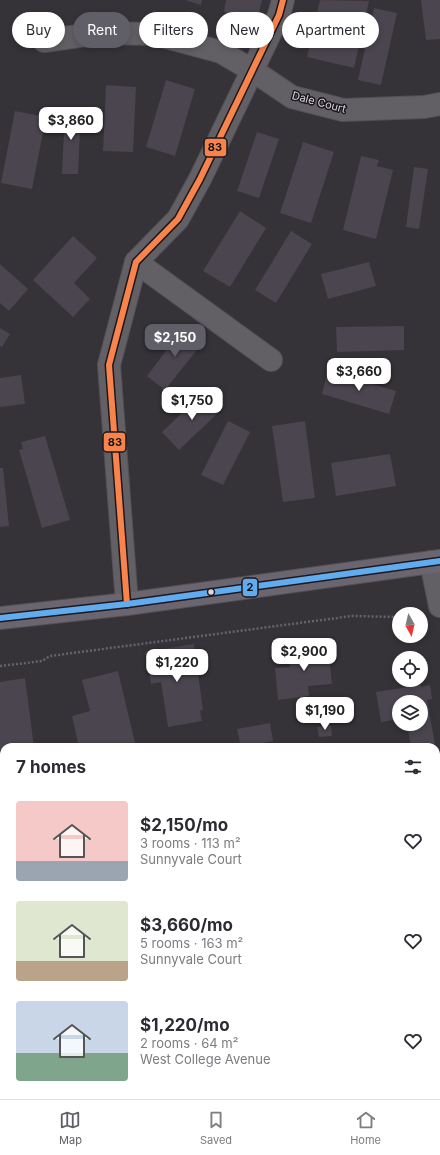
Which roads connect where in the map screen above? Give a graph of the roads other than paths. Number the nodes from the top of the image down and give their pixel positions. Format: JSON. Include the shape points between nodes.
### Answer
{"nodes":[{"id":1,"x":283,"y":0,"type":"edge"},
{"id":2,"x":65,"y":38,"type":"edge"},
{"id":3,"x":252,"y":70,"type":"junction"},
{"id":4,"x":440,"y":104,"type":"edge"},
{"id":5,"x":136,"y":262,"type":"junction"},
{"id":6,"x":271,"y":360,"type":"dead end"},
{"id":7,"x":436,"y":561,"type":"edge"},
{"id":8,"x":127,"y":604,"type":"junction"},
{"id":9,"x":440,"y":606,"type":"edge"},
{"id":10,"x":0,"y":618,"type":"edge"}],
"edges":[{"from":1,"to":3,"type":"street","via":[[279,15]]},
{"from":2,"to":3,"type":"street","name":"Dale Court","via":[[99,33],[154,34],[221,52]]},
{"from":3,"to":4,"type":"street","name":"Dale Court","via":[[292,97],[343,110],[424,107]]},
{"from":3,"to":5,"type":"street","via":[[178,219]]},
{"from":5,"to":6,"type":"street"},
{"from":5,"to":8,"type":"street","via":[[109,365]]},
{"from":7,"to":8,"type":"main road"},
{"from":7,"to":9,"type":"street"},
{"from":8,"to":10,"type":"main road"}]}
